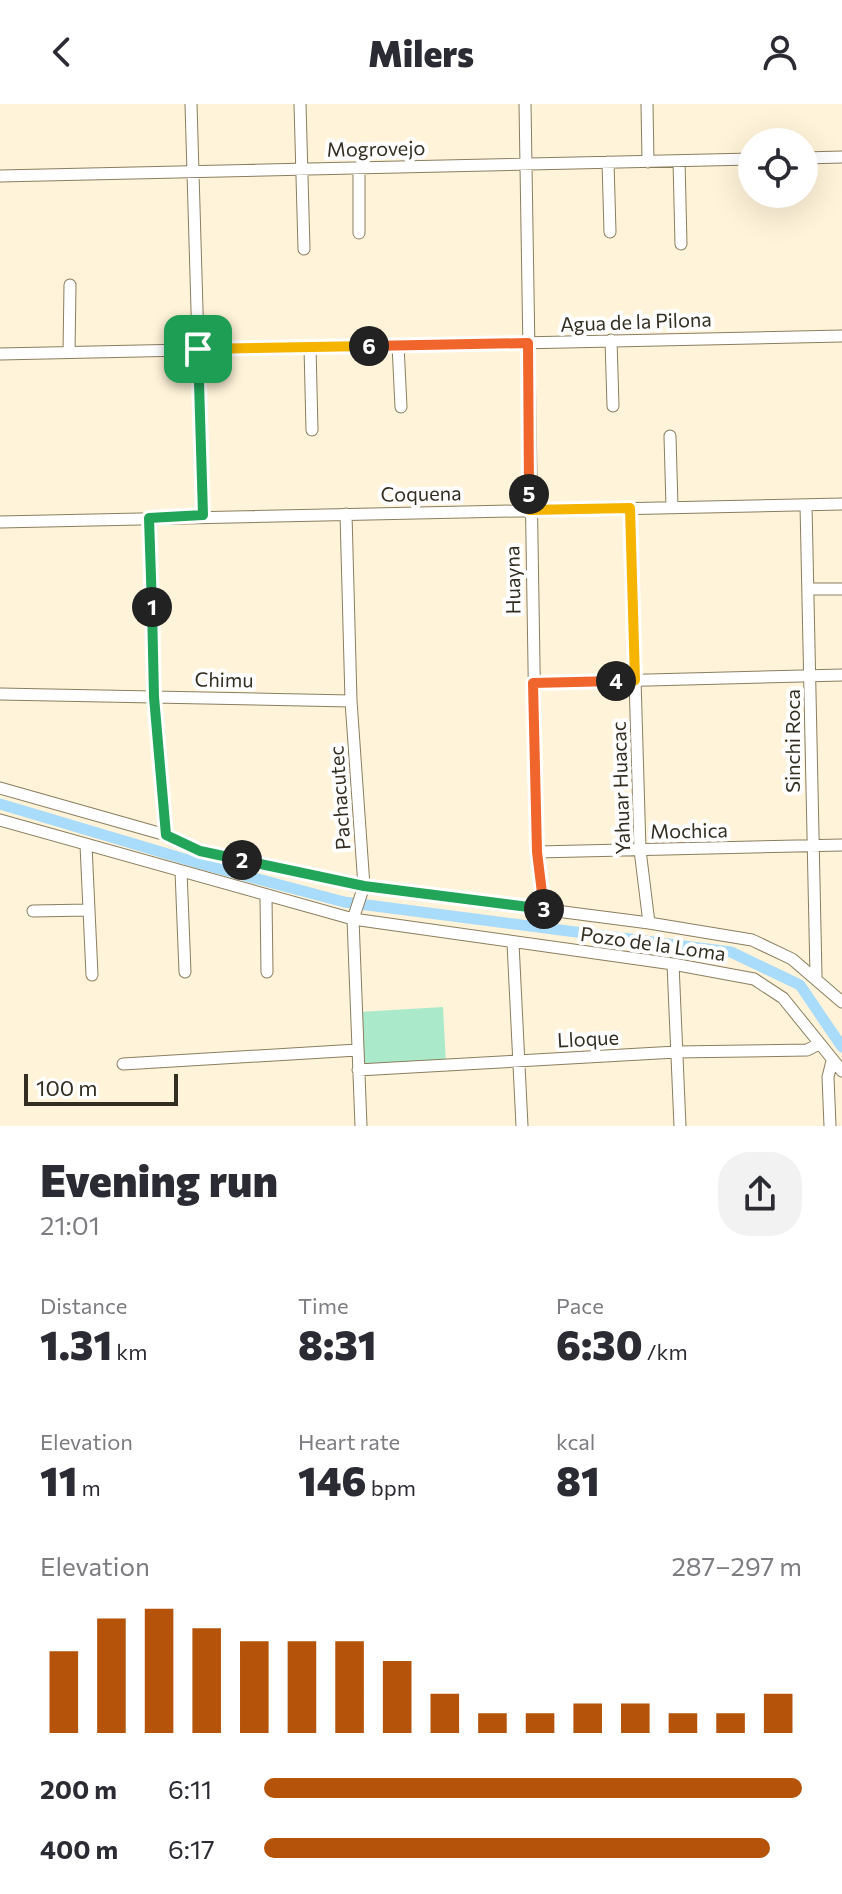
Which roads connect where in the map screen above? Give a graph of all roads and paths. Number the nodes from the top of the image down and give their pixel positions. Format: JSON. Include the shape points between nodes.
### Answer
{"nodes":[{"id":1,"x":191,"y":104,"type":"edge"},
{"id":2,"x":300,"y":104,"type":"edge"},
{"id":3,"x":525,"y":104,"type":"edge"},
{"id":4,"x":647,"y":104,"type":"edge"},
{"id":5,"x":842,"y":157,"type":"edge"},
{"id":6,"x":818,"y":158,"type":"edge"},
{"id":7,"x":738,"y":159,"type":"edge"},
{"id":8,"x":679,"y":161,"type":"junction"},
{"id":9,"x":608,"y":162,"type":"junction"},
{"id":10,"x":648,"y":162,"type":"junction"},
{"id":11,"x":526,"y":164,"type":"junction"},
{"id":12,"x":359,"y":168,"type":"junction"},
{"id":13,"x":303,"y":169,"type":"junction"},
{"id":14,"x":194,"y":171,"type":"junction"},
{"id":15,"x":0,"y":176,"type":"edge"},
{"id":16,"x":610,"y":232,"type":"dead end"},
{"id":17,"x":359,"y":233,"type":"dead end"},
{"id":18,"x":681,"y":244,"type":"dead end"},
{"id":19,"x":304,"y":249,"type":"dead end"},
{"id":20,"x":70,"y":285,"type":"dead end"},
{"id":21,"x":842,"y":336,"type":"edge"},
{"id":22,"x":611,"y":340,"type":"junction"},
{"id":23,"x":528,"y":343,"type":"junction"},
{"id":24,"x":398,"y":345,"type":"junction"},
{"id":25,"x":310,"y":347,"type":"junction"},
{"id":26,"x":198,"y":349,"type":"junction"},
{"id":27,"x":69,"y":352,"type":"junction"},
{"id":28,"x":0,"y":354,"type":"edge"},
{"id":29,"x":613,"y":406,"type":"dead end"},
{"id":30,"x":401,"y":407,"type":"dead end"},
{"id":31,"x":312,"y":430,"type":"dead end"},
{"id":32,"x":670,"y":436,"type":"dead end"},
{"id":33,"x":842,"y":504,"type":"edge"},
{"id":34,"x":806,"y":505,"type":"junction"},
{"id":35,"x":672,"y":507,"type":"junction"},
{"id":36,"x":630,"y":508,"type":"junction"},
{"id":37,"x":529,"y":510,"type":"junction"},
{"id":38,"x":346,"y":514,"type":"junction"},
{"id":39,"x":203,"y":515,"type":"junction"},
{"id":40,"x":149,"y":518,"type":"junction"},
{"id":41,"x":0,"y":522,"type":"edge"},
{"id":42,"x":808,"y":589,"type":"junction"},
{"id":43,"x":842,"y":589,"type":"edge"},
{"id":44,"x":842,"y":675,"type":"edge"},
{"id":45,"x":811,"y":676,"type":"junction"},
{"id":46,"x":635,"y":680,"type":"junction"},
{"id":47,"x":533,"y":683,"type":"junction"},
{"id":48,"x":0,"y":694,"type":"edge"},
{"id":49,"x":154,"y":697,"type":"junction"},
{"id":50,"x":351,"y":701,"type":"junction"},
{"id":51,"x":0,"y":788,"type":"edge"},
{"id":52,"x":0,"y":820,"type":"edge"},
{"id":53,"x":166,"y":835,"type":"junction"},
{"id":54,"x":86,"y":845,"type":"junction"},
{"id":55,"x":842,"y":845,"type":"edge"},
{"id":56,"x":812,"y":846,"type":"junction"},
{"id":57,"x":640,"y":850,"type":"junction"},
{"id":58,"x":537,"y":852,"type":"junction"},
{"id":59,"x":181,"y":871,"type":"junction"},
{"id":60,"x":364,"y":886,"type":"junction"},
{"id":61,"x":266,"y":898,"type":"junction"},
{"id":62,"x":89,"y":910,"type":"junction"},
{"id":63,"x":33,"y":911,"type":"dead end"},
{"id":64,"x":545,"y":911,"type":"junction"},
{"id":65,"x":353,"y":919,"type":"junction"},
{"id":66,"x":646,"y":926,"type":"junction"},
{"id":67,"x":513,"y":943,"type":"junction"},
{"id":68,"x":639,"y":958,"type":"dead end"},
{"id":69,"x":673,"y":964,"type":"junction"},
{"id":70,"x":185,"y":972,"type":"dead end"},
{"id":71,"x":267,"y":972,"type":"dead end"},
{"id":72,"x":92,"y":975,"type":"dead end"},
{"id":73,"x":816,"y":976,"type":"junction"},
{"id":74,"x":842,"y":1002,"type":"edge"},
{"id":75,"x":819,"y":1044,"type":"junction"},
{"id":76,"x":357,"y":1050,"type":"junction"},
{"id":77,"x":676,"y":1052,"type":"junction"},
{"id":78,"x":518,"y":1060,"type":"junction"},
{"id":79,"x":832,"y":1061,"type":"junction"},
{"id":80,"x":123,"y":1064,"type":"dead end"},
{"id":81,"x":358,"y":1070,"type":"junction"},
{"id":82,"x":842,"y":1071,"type":"edge"},
{"id":83,"x":361,"y":1126,"type":"edge"},
{"id":84,"x":522,"y":1126,"type":"edge"},
{"id":85,"x":680,"y":1126,"type":"edge"},
{"id":86,"x":830,"y":1126,"type":"edge"}],
"edges":[{"from":1,"to":14,"type":"street"},
{"from":2,"to":13,"type":"street"},
{"from":3,"to":11,"type":"street","name":"Huayna"},
{"from":4,"to":10,"type":"street"},
{"from":5,"to":6,"type":"street"},
{"from":7,"to":8,"type":"street","name":"Mogrovejo"},
{"from":8,"to":10,"type":"street","name":"Mogrovejo"},
{"from":8,"to":18,"type":"street"},
{"from":9,"to":10,"type":"street","name":"Mogrovejo"},
{"from":9,"to":11,"type":"street","name":"Mogrovejo"},
{"from":9,"to":16,"type":"street"},
{"from":11,"to":12,"type":"street","name":"Mogrovejo"},
{"from":11,"to":23,"type":"street","name":"Huayna"},
{"from":12,"to":13,"type":"street","name":"Mogrovejo"},
{"from":12,"to":17,"type":"street"},
{"from":13,"to":14,"type":"street","name":"Mogrovejo"},
{"from":13,"to":19,"type":"street"},
{"from":14,"to":15,"type":"street","name":"Mogrovejo"},
{"from":14,"to":26,"type":"street"},
{"from":20,"to":27,"type":"street"},
{"from":21,"to":22,"type":"street","name":"Agua de la Pilona"},
{"from":22,"to":23,"type":"street","name":"Agua de la Pilona"},
{"from":22,"to":29,"type":"street"},
{"from":23,"to":24,"type":"street","name":"Agua de la Pilona"},
{"from":23,"to":37,"type":"street","name":"Huayna"},
{"from":24,"to":25,"type":"street","name":"Agua de la Pilona"},
{"from":24,"to":30,"type":"street"},
{"from":25,"to":26,"type":"street","name":"Agua de la Pilona"},
{"from":25,"to":31,"type":"street"},
{"from":26,"to":27,"type":"street","name":"Agua de la Pilona"},
{"from":26,"to":39,"type":"street"},
{"from":27,"to":28,"type":"street","name":"Agua de la Pilona"},
{"from":32,"to":35,"type":"street"},
{"from":33,"to":34,"type":"street","name":"Coquena"},
{"from":34,"to":35,"type":"street","name":"Coquena"},
{"from":34,"to":42,"type":"street","name":"Sinchi Roca"},
{"from":35,"to":36,"type":"street","name":"Coquena"},
{"from":36,"to":37,"type":"street","name":"Coquena"},
{"from":36,"to":46,"type":"street","name":"Yahuar Huacac"},
{"from":37,"to":38,"type":"street","name":"Coquena"},
{"from":37,"to":47,"type":"street","name":"Huayna"},
{"from":38,"to":39,"type":"street","name":"Coquena"},
{"from":38,"to":50,"type":"street","name":"Pachacutec"},
{"from":39,"to":40,"type":"street","name":"Coquena"},
{"from":40,"to":41,"type":"street","name":"Coquena"},
{"from":40,"to":49,"type":"street"},
{"from":42,"to":43,"type":"street"},
{"from":42,"to":45,"type":"street","name":"Sinchi Roca"},
{"from":44,"to":45,"type":"street"},
{"from":45,"to":46,"type":"street"},
{"from":45,"to":56,"type":"street","name":"Sinchi Roca"},
{"from":46,"to":47,"type":"street"},
{"from":46,"to":57,"type":"street","name":"Yahuar Huacac"},
{"from":47,"to":58,"type":"street","name":"Huayna"},
{"from":48,"to":49,"type":"street","name":"Chimu"},
{"from":49,"to":50,"type":"street","name":"Chimu"},
{"from":49,"to":53,"type":"street"},
{"from":50,"to":60,"type":"street","name":"Pachacutec"},
{"from":51,"to":53,"type":"street","name":"Pozo de la Loma"},
{"from":52,"to":54,"type":"street","name":"Pozo de la Loma"},
{"from":53,"to":60,"type":"street","name":"Pozo de la Loma","via":[[200,851]]},
{"from":54,"to":59,"type":"street","name":"Pozo de la Loma"},
{"from":54,"to":62,"type":"street"},
{"from":55,"to":56,"type":"street","name":"Mochica"},
{"from":56,"to":57,"type":"street","name":"Mochica"},
{"from":56,"to":73,"type":"street","name":"Sinchi Roca"},
{"from":57,"to":58,"type":"street","name":"Mochica"},
{"from":57,"to":66,"type":"street","name":"Yahuar Huacac"},
{"from":58,"to":64,"type":"street","name":"Huayna"},
{"from":59,"to":61,"type":"street","name":"Pozo de la Loma"},
{"from":59,"to":70,"type":"street"},
{"from":60,"to":64,"type":"street","name":"Pozo de la Loma"},
{"from":60,"to":65,"type":"street","name":"Pachacutec"},
{"from":61,"to":65,"type":"street","name":"Pozo de la Loma"},
{"from":61,"to":71,"type":"street"},
{"from":62,"to":63,"type":"street"},
{"from":62,"to":72,"type":"street"},
{"from":64,"to":66,"type":"street","name":"Pozo de la Loma"},
{"from":65,"to":67,"type":"street","name":"Pozo de la Loma"},
{"from":65,"to":76,"type":"street","name":"Pachacutec"},
{"from":66,"to":68,"type":"path"},
{"from":66,"to":73,"type":"street","name":"Pozo de la Loma","via":[[752,940]]},
{"from":67,"to":69,"type":"street","name":"Pozo de la Loma"},
{"from":67,"to":78,"type":"street"},
{"from":69,"to":75,"type":"street","name":"Pozo de la Loma","via":[[731,972],[768,986],[795,1010]]},
{"from":69,"to":77,"type":"street"},
{"from":73,"to":74,"type":"street","name":"Pozo de la Loma"},
{"from":75,"to":77,"type":"street","name":"Lloque","via":[[807,1050]]},
{"from":75,"to":79,"type":"street","name":"Pozo de la Loma"},
{"from":76,"to":80,"type":"street"},
{"from":76,"to":81,"type":"street","name":"Pachacutec"},
{"from":77,"to":78,"type":"street","name":"Lloque"},
{"from":77,"to":85,"type":"street"},
{"from":78,"to":81,"type":"street","name":"Lloque"},
{"from":78,"to":84,"type":"street"},
{"from":79,"to":82,"type":"street","name":"Pozo de la Loma"},
{"from":79,"to":86,"type":"street"},
{"from":81,"to":83,"type":"street","name":"Pachacutec"}]}
